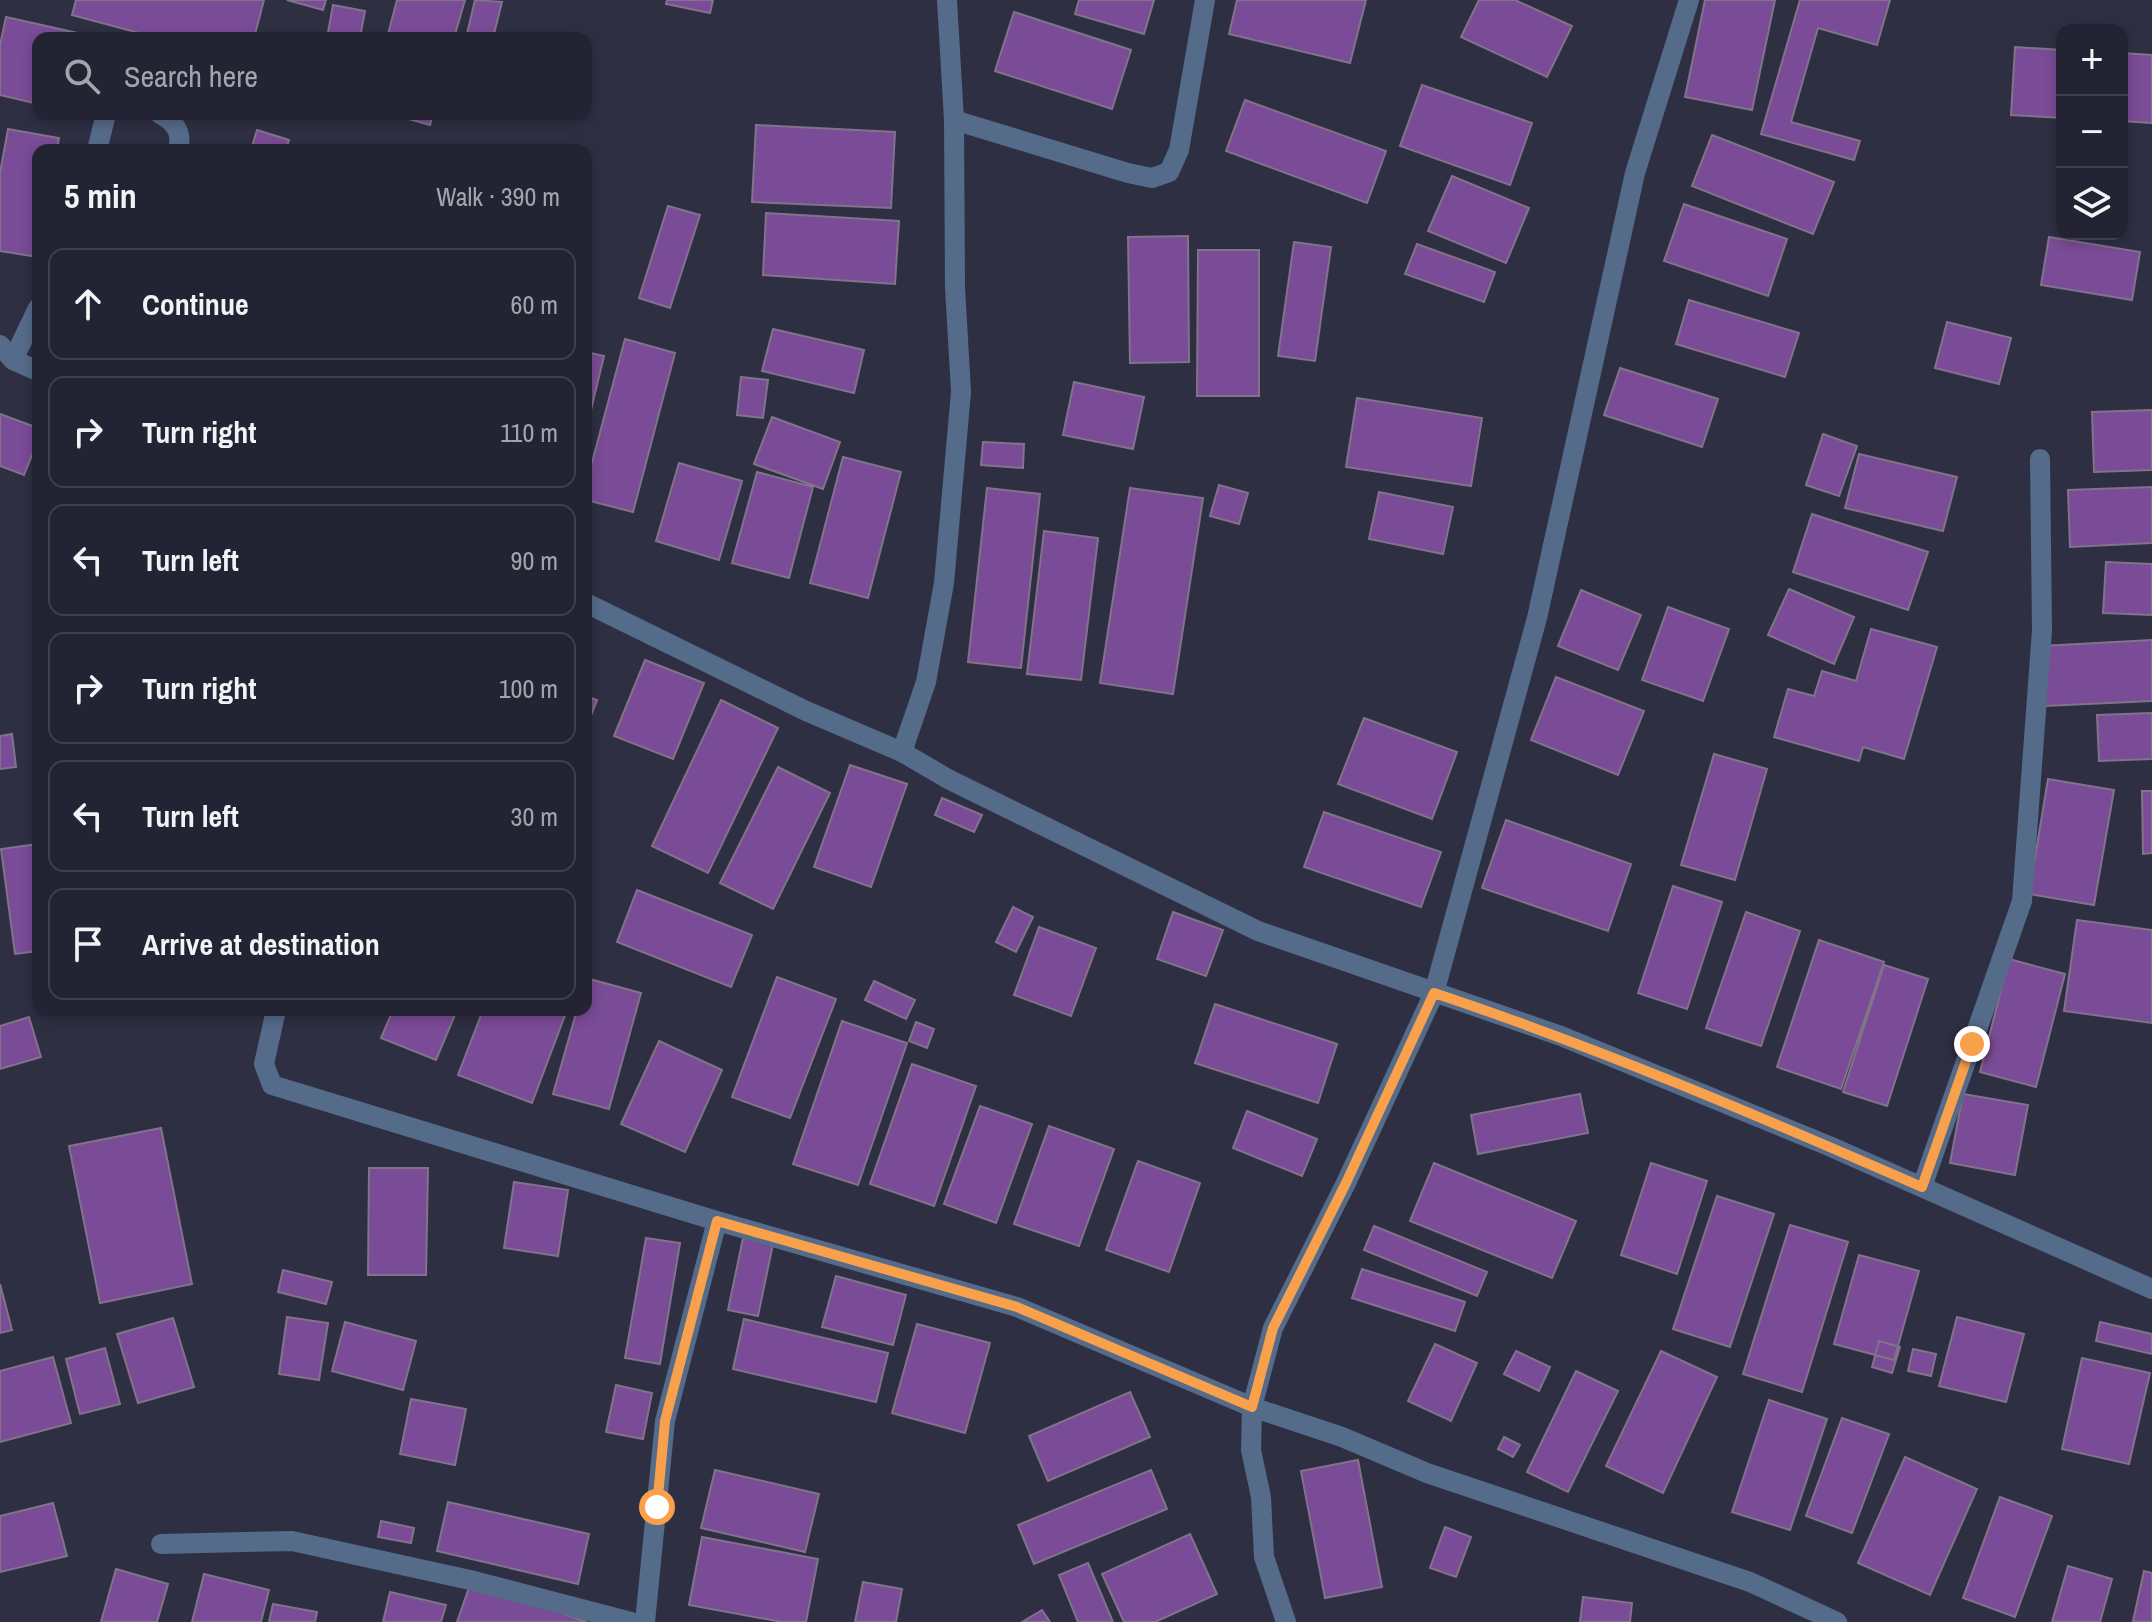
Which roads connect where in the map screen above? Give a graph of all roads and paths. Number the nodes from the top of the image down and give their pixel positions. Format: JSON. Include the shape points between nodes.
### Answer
{"nodes":[{"id":1,"x":947,"y":0,"type":"edge"},
{"id":2,"x":1205,"y":0,"type":"edge"},
{"id":3,"x":1689,"y":0,"type":"edge"},
{"id":4,"x":104,"y":120,"type":"edge"},
{"id":5,"x":168,"y":120,"type":"edge"},
{"id":6,"x":954,"y":120,"type":"junction"},
{"id":7,"x":98,"y":144,"type":"edge"},
{"id":8,"x":180,"y":144,"type":"edge"},
{"id":9,"x":32,"y":317,"type":"edge"},
{"id":10,"x":7,"y":352,"type":"edge"},
{"id":11,"x":32,"y":367,"type":"edge"},
{"id":12,"x":2040,"y":459,"type":"dead end"},
{"id":13,"x":592,"y":606,"type":"edge"},
{"id":14,"x":902,"y":752,"type":"junction"},
{"id":15,"x":1434,"y":993,"type":"junction"},
{"id":16,"x":275,"y":1016,"type":"edge"},
{"id":17,"x":1922,"y":1187,"type":"junction"},
{"id":18,"x":717,"y":1221,"type":"junction"},
{"id":19,"x":2152,"y":1289,"type":"edge"},
{"id":20,"x":1252,"y":1407,"type":"junction"},
{"id":21,"x":161,"y":1544,"type":"dead end"},
{"id":22,"x":631,"y":1622,"type":"edge"},
{"id":23,"x":645,"y":1622,"type":"edge"},
{"id":24,"x":1286,"y":1622,"type":"edge"},
{"id":25,"x":1837,"y":1622,"type":"edge"}],
"edges":[{"from":1,"to":6,"type":"street"},
{"from":2,"to":6,"type":"street","via":[[1179,150],[1169,172],[1152,178],[1128,173]]},
{"from":3,"to":15,"type":"street","via":[[1635,173],[1537,618]]},
{"from":4,"to":7,"type":"street"},
{"from":5,"to":8,"type":"street","via":[[176,126]]},
{"from":6,"to":14,"type":"street","via":[[961,392],[944,583],[926,682]]},
{"from":9,"to":10,"type":"street"},
{"from":10,"to":11,"type":"street"},
{"from":12,"to":17,"type":"street","via":[[2042,630],[2022,901]]},
{"from":13,"to":14,"type":"street"},
{"from":14,"to":15,"type":"street","via":[[1258,931]]},
{"from":15,"to":17,"type":"street","via":[[1561,1036]]},
{"from":15,"to":20,"type":"street","via":[[1273,1328]]},
{"from":16,"to":18,"type":"street","via":[[264,1064],[272,1085]]},
{"from":17,"to":19,"type":"street"},
{"from":18,"to":20,"type":"street","via":[[1017,1307]]},
{"from":18,"to":23,"type":"street","via":[[665,1421]]},
{"from":20,"to":24,"type":"street","via":[[1251,1450],[1261,1497],[1264,1557]]},
{"from":20,"to":25,"type":"street","via":[[1427,1473],[1750,1582]]},
{"from":21,"to":22,"type":"street","via":[[292,1541]]}]}
